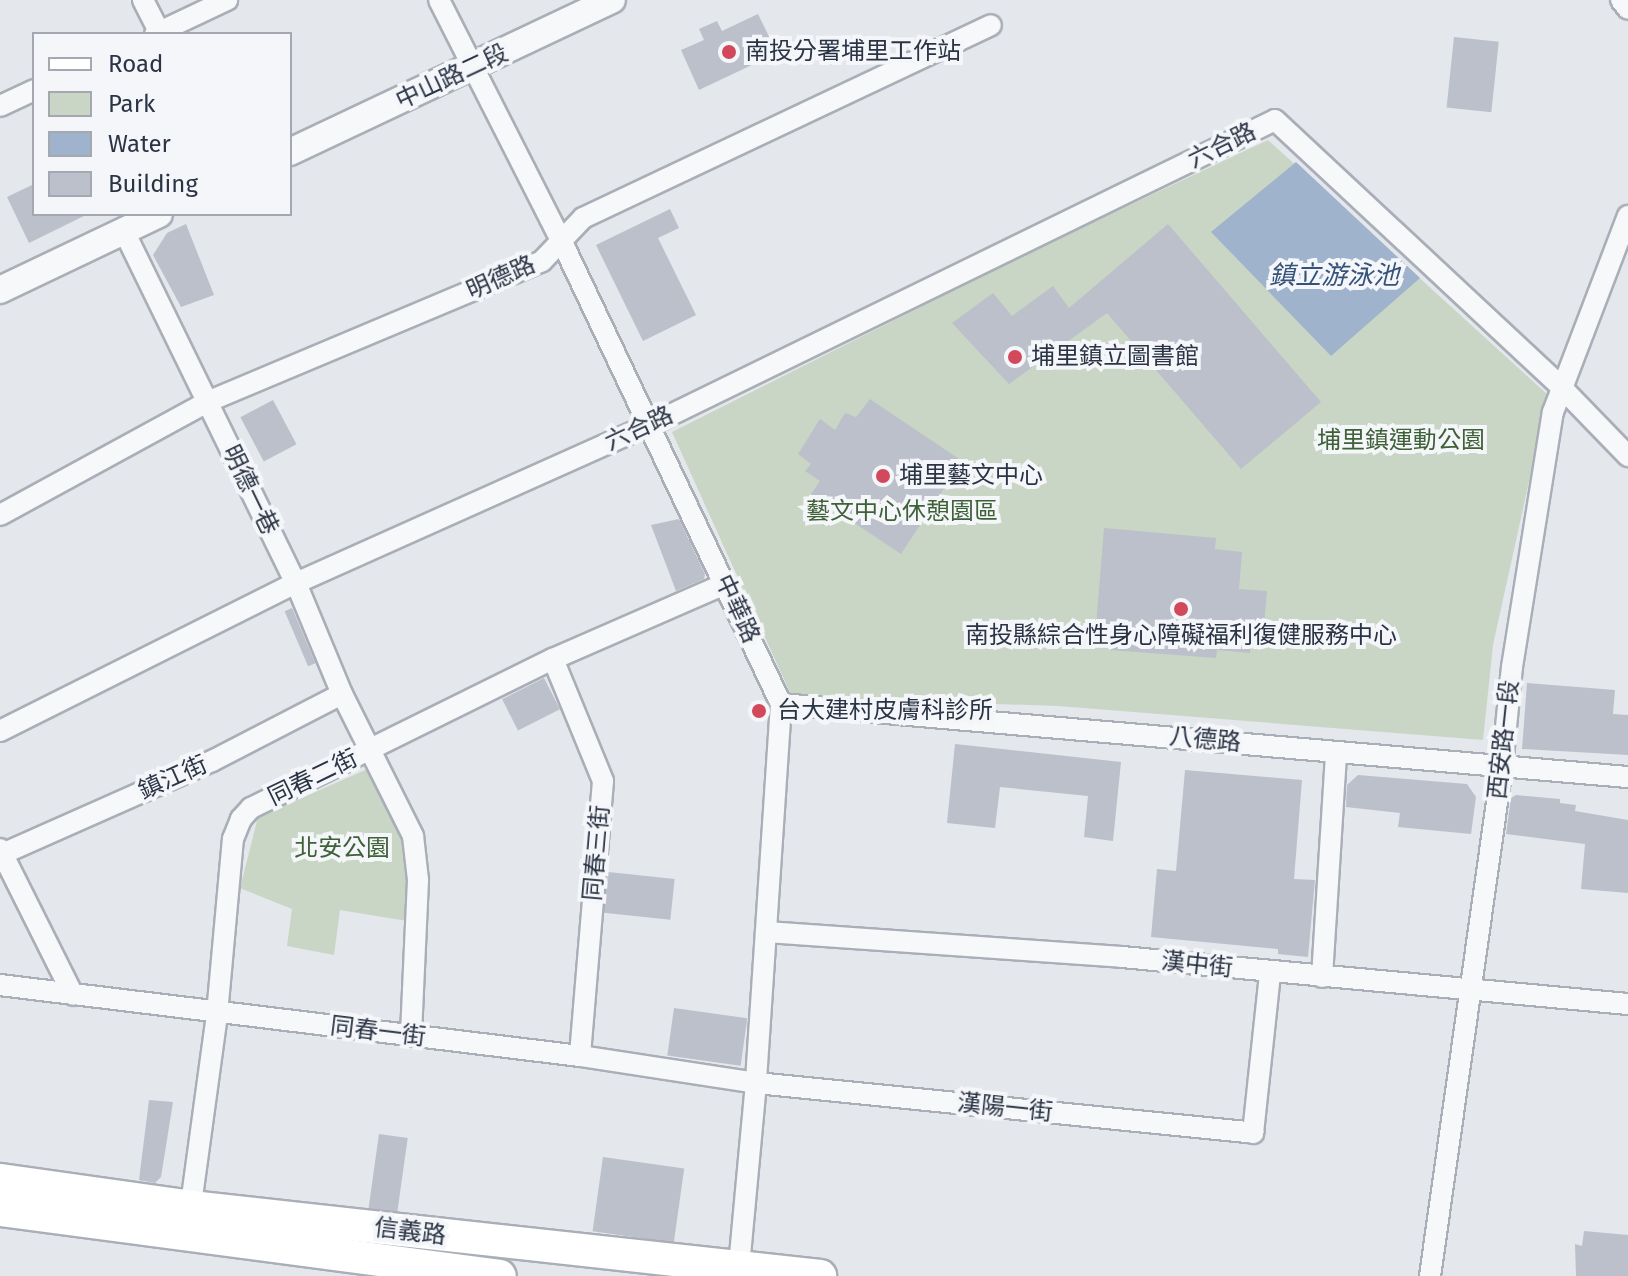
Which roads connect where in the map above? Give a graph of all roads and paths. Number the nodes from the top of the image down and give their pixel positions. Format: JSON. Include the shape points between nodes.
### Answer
{"nodes":[{"id":1,"x":143,"y":0,"type":"edge"},
{"id":2,"x":227,"y":0,"type":"edge"},
{"id":3,"x":439,"y":0,"type":"edge"},
{"id":4,"x":612,"y":0,"type":"edge"},
{"id":5,"x":1621,"y":0,"type":"edge"},
{"id":6,"x":1628,"y":9,"type":"edge"},
{"id":7,"x":991,"y":25,"type":"dead end"},
{"id":8,"x":158,"y":32,"type":"edge"},
{"id":9,"x":160,"y":32,"type":"edge"},
{"id":10,"x":471,"y":69,"type":"junction"},
{"id":11,"x":32,"y":91,"type":"edge"},
{"id":12,"x":0,"y":106,"type":"edge"},
{"id":13,"x":292,"y":151,"type":"edge"},
{"id":14,"x":155,"y":216,"type":"edge"},
{"id":15,"x":1628,"y":216,"type":"edge"},
{"id":16,"x":124,"y":231,"type":"junction"},
{"id":17,"x":561,"y":240,"type":"junction"},
{"id":18,"x":0,"y":290,"type":"edge"},
{"id":19,"x":1562,"y":388,"type":"junction"},
{"id":20,"x":207,"y":402,"type":"junction"},
{"id":21,"x":650,"y":425,"type":"junction"},
{"id":22,"x":1628,"y":456,"type":"edge"},
{"id":23,"x":0,"y":515,"type":"edge"},
{"id":24,"x":296,"y":583,"type":"junction"},
{"id":25,"x":725,"y":584,"type":"junction"},
{"id":26,"x":553,"y":659,"type":"junction"},
{"id":27,"x":342,"y":694,"type":"junction"},
{"id":28,"x":781,"y":704,"type":"junction"},
{"id":29,"x":0,"y":731,"type":"edge"},
{"id":30,"x":371,"y":750,"type":"junction"},
{"id":31,"x":1336,"y":752,"type":"junction"},
{"id":32,"x":1502,"y":767,"type":"junction"},
{"id":33,"x":1628,"y":777,"type":"edge"},
{"id":34,"x":1,"y":853,"type":"edge"},
{"id":35,"x":766,"y":932,"type":"junction"},
{"id":36,"x":1270,"y":973,"type":"junction"},
{"id":37,"x":1322,"y":977,"type":"junction"},
{"id":38,"x":0,"y":985,"type":"edge"},
{"id":39,"x":1470,"y":990,"type":"junction"},
{"id":40,"x":73,"y":995,"type":"junction"},
{"id":41,"x":1628,"y":1004,"type":"edge"},
{"id":42,"x":217,"y":1014,"type":"junction"},
{"id":43,"x":411,"y":1036,"type":"junction"},
{"id":44,"x":580,"y":1056,"type":"junction"},
{"id":45,"x":756,"y":1083,"type":"junction"},
{"id":46,"x":0,"y":1180,"type":"edge"},
{"id":47,"x":0,"y":1210,"type":"edge"},
{"id":48,"x":188,"y":1221,"type":"junction"},
{"id":49,"x":738,"y":1272,"type":"edge"},
{"id":50,"x":500,"y":1276,"type":"edge"},
{"id":51,"x":820,"y":1276,"type":"edge"},
{"id":52,"x":1430,"y":1276,"type":"edge"}],
"edges":[{"from":1,"to":8,"type":"street"},
{"from":2,"to":9,"type":"street"},
{"from":3,"to":10,"type":"street","name":"中華路"},
{"from":4,"to":10,"type":"street","name":"中山路二段"},
{"from":5,"to":6,"type":"street"},
{"from":7,"to":17,"type":"street","name":"明德路","via":[[583,218]]},
{"from":10,"to":13,"type":"street","name":"中山路二段"},
{"from":10,"to":17,"type":"street","name":"中華路"},
{"from":11,"to":12,"type":"street"},
{"from":14,"to":16,"type":"street"},
{"from":15,"to":19,"type":"street","name":"西安路一段"},
{"from":16,"to":18,"type":"street"},
{"from":16,"to":20,"type":"street","name":"明德一巷"},
{"from":17,"to":20,"type":"street","name":"明德路","via":[[542,261]]},
{"from":17,"to":21,"type":"street","name":"中華路"},
{"from":19,"to":21,"type":"street","name":"六合路","via":[[1275,120]]},
{"from":19,"to":22,"type":"street"},
{"from":19,"to":32,"type":"street","name":"西安路一段","via":[[1553,412],[1512,667]]},
{"from":20,"to":23,"type":"street","name":"明德路"},
{"from":20,"to":24,"type":"street","name":"明德一巷"},
{"from":21,"to":24,"type":"street","name":"六合路"},
{"from":21,"to":25,"type":"street","name":"中華路"},
{"from":24,"to":27,"type":"street","name":"明德一巷"},
{"from":24,"to":29,"type":"street","name":"六合路"},
{"from":25,"to":26,"type":"street","name":"同春二街"},
{"from":25,"to":28,"type":"street","name":"中華路"},
{"from":26,"to":30,"type":"street","name":"同春二街"},
{"from":26,"to":44,"type":"street","name":"同春三街","via":[[603,781]]},
{"from":27,"to":30,"type":"street","name":"明德一巷"},
{"from":27,"to":34,"type":"street","name":"鎮江街","via":[[212,761]]},
{"from":28,"to":31,"type":"street","name":"八德路"},
{"from":28,"to":35,"type":"street","name":"中華路"},
{"from":30,"to":42,"type":"street","name":"同春二街","via":[[251,808],[241,819],[233,839]]},
{"from":30,"to":43,"type":"street","name":"明德一巷","via":[[413,836],[418,880]]},
{"from":31,"to":32,"type":"street","name":"八德路"},
{"from":31,"to":37,"type":"street"},
{"from":32,"to":33,"type":"street","name":"八德路"},
{"from":32,"to":39,"type":"street","name":"西安路一段"},
{"from":34,"to":40,"type":"street"},
{"from":35,"to":36,"type":"street","name":"漢中街"},
{"from":35,"to":45,"type":"street","name":"中華路"},
{"from":36,"to":37,"type":"street","name":"漢中街"},
{"from":36,"to":45,"type":"street","name":"漢陽一街","via":[[1253,1133]]},
{"from":37,"to":39,"type":"street","name":"漢中街"},
{"from":38,"to":40,"type":"street","name":"同春一街"},
{"from":39,"to":41,"type":"street","name":"漢中街"},
{"from":39,"to":52,"type":"street","name":"西安路一段"},
{"from":40,"to":42,"type":"street","name":"同春一街"},
{"from":42,"to":43,"type":"street","name":"同春一街"},
{"from":42,"to":48,"type":"street","name":"同春二街"},
{"from":43,"to":44,"type":"street","name":"同春一街"},
{"from":44,"to":45,"type":"street","name":"同春一街"},
{"from":45,"to":49,"type":"street","name":"中華路"},
{"from":46,"to":48,"type":"main road","name":"信義路"},
{"from":47,"to":48,"type":"main road","name":"信義路"},
{"from":48,"to":49,"type":"main road","name":"信義路"},
{"from":48,"to":50,"type":"main road","name":"信義路"},
{"from":49,"to":51,"type":"main road","name":"信義路"}]}
